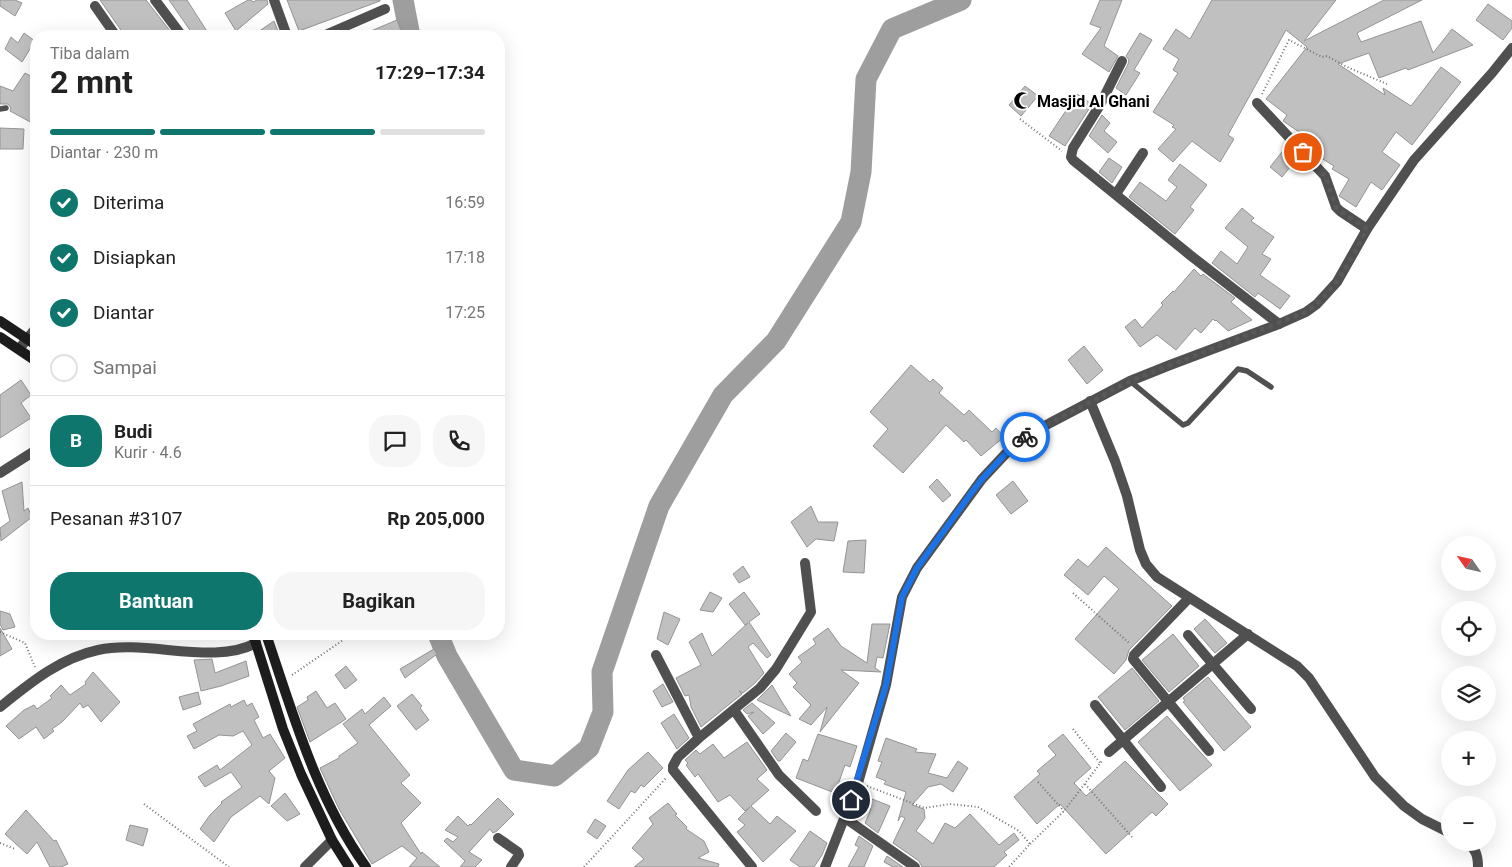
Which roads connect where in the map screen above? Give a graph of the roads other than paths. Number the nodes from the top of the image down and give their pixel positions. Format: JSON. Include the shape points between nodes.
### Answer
{"nodes":[{"id":1,"x":155,"y":0,"type":"edge"},
{"id":2,"x":274,"y":0,"type":"edge"},
{"id":3,"x":95,"y":6,"type":"dead end"},
{"id":4,"x":385,"y":9,"type":"dead end"},
{"id":5,"x":112,"y":30,"type":"edge"},
{"id":6,"x":178,"y":30,"type":"edge"},
{"id":7,"x":285,"y":30,"type":"edge"},
{"id":8,"x":337,"y":30,"type":"edge"},
{"id":9,"x":1512,"y":48,"type":"edge"},
{"id":10,"x":1122,"y":60,"type":"dead end"},
{"id":11,"x":1257,"y":103,"type":"road end"},
{"id":12,"x":1144,"y":152,"type":"dead end"},
{"id":13,"x":1116,"y":194,"type":"junction"},
{"id":14,"x":1367,"y":229,"type":"junction"},
{"id":15,"x":0,"y":321,"type":"edge"},
{"id":16,"x":1279,"y":324,"type":"junction"},
{"id":17,"x":30,"y":335,"type":"edge"},
{"id":18,"x":0,"y":338,"type":"edge"},
{"id":19,"x":27,"y":339,"type":"junction"},
{"id":20,"x":30,"y":341,"type":"edge"},
{"id":21,"x":19,"y":349,"type":"junction"},
{"id":22,"x":30,"y":356,"type":"edge"},
{"id":23,"x":1130,"y":381,"type":"junction"},
{"id":24,"x":1271,"y":387,"type":"dead end"},
{"id":25,"x":1090,"y":401,"type":"junction"},
{"id":26,"x":30,"y":454,"type":"edge"},
{"id":27,"x":0,"y":473,"type":"edge"},
{"id":28,"x":805,"y":563,"type":"dead end"},
{"id":29,"x":1189,"y":598,"type":"junction"},
{"id":30,"x":1248,"y":634,"type":"junction"},
{"id":31,"x":1188,"y":635,"type":"dead end"},
{"id":32,"x":252,"y":640,"type":"edge"},
{"id":33,"x":255,"y":640,"type":"edge"},
{"id":34,"x":268,"y":640,"type":"edge"},
{"id":35,"x":656,"y":655,"type":"dead end"},
{"id":36,"x":1212,"y":665,"type":"junction"},
{"id":37,"x":1168,"y":702,"type":"junction"},
{"id":38,"x":1095,"y":705,"type":"dead end"},
{"id":39,"x":290,"y":706,"type":"junction"},
{"id":40,"x":0,"y":707,"type":"edge"},
{"id":41,"x":1251,"y":709,"type":"dead end"},
{"id":42,"x":734,"y":710,"type":"junction"},
{"id":43,"x":277,"y":711,"type":"junction"},
{"id":44,"x":699,"y":738,"type":"junction"},
{"id":45,"x":1123,"y":740,"type":"junction"},
{"id":46,"x":1209,"y":751,"type":"dead end"},
{"id":47,"x":1109,"y":752,"type":"road end"},
{"id":48,"x":1161,"y":787,"type":"dead end"},
{"id":49,"x":816,"y":811,"type":"dead end"},
{"id":50,"x":845,"y":818,"type":"junction"},
{"id":51,"x":1441,"y":828,"type":"edge"},
{"id":52,"x":498,"y":838,"type":"dead end"},
{"id":53,"x":332,"y":840,"type":"junction"},
{"id":54,"x":1475,"y":851,"type":"edge"},
{"id":55,"x":305,"y":867,"type":"edge"},
{"id":56,"x":349,"y":867,"type":"edge"},
{"id":57,"x":366,"y":867,"type":"edge"},
{"id":58,"x":511,"y":867,"type":"edge"},
{"id":59,"x":752,"y":867,"type":"edge"},
{"id":60,"x":825,"y":867,"type":"edge"},
{"id":61,"x":914,"y":867,"type":"edge"},
{"id":62,"x":1478,"y":867,"type":"edge"}],
"edges":[{"from":1,"to":6,"type":"street"},
{"from":2,"to":7,"type":"street"},
{"from":3,"to":5,"type":"street"},
{"from":4,"to":8,"type":"street"},
{"from":9,"to":14,"type":"street","via":[[1419,154]]},
{"from":10,"to":13,"type":"street","via":[[1071,156]]},
{"from":11,"to":14,"type":"street","via":[[1325,176],[1336,207]]},
{"from":12,"to":13,"type":"street"},
{"from":13,"to":16,"type":"street"},
{"from":14,"to":16,"type":"street","via":[[1329,292],[1306,312]]},
{"from":15,"to":19,"type":"main road"},
{"from":16,"to":23,"type":"street"},
{"from":17,"to":19,"type":"street"},
{"from":18,"to":21,"type":"main road"},
{"from":19,"to":20,"type":"main road"},
{"from":19,"to":21,"type":"street"},
{"from":21,"to":22,"type":"main road"},
{"from":23,"to":24,"type":"lane","via":[[1184,425],[1238,369],[1244,369]]},
{"from":23,"to":25,"type":"street"},
{"from":25,"to":29,"type":"street","via":[[1118,470],[1146,564],[1157,577]]},
{"from":25,"to":50,"type":"street","via":[[1011,448],[982,479],[917,568],[902,597],[886,685]]},
{"from":26,"to":27,"type":"street"},
{"from":28,"to":42,"type":"street","via":[[811,612],[776,669]]},
{"from":29,"to":30,"type":"street"},
{"from":29,"to":37,"type":"street","via":[[1133,659]]},
{"from":30,"to":36,"type":"street"},
{"from":30,"to":51,"type":"street","via":[[1297,666],[1309,678],[1375,776],[1404,806]]},
{"from":31,"to":36,"type":"street"},
{"from":32,"to":40,"type":"street","via":[[246,648],[206,652],[127,647],[99,649],[77,656],[39,676]]},
{"from":33,"to":43,"type":"main road"},
{"from":34,"to":39,"type":"main road"},
{"from":35,"to":44,"type":"street"},
{"from":36,"to":37,"type":"street"},
{"from":36,"to":41,"type":"street"},
{"from":37,"to":45,"type":"street"},
{"from":37,"to":46,"type":"street"},
{"from":38,"to":45,"type":"street"},
{"from":39,"to":43,"type":"main road"},
{"from":39,"to":57,"type":"main road","via":[[330,809]]},
{"from":42,"to":44,"type":"street"},
{"from":42,"to":49,"type":"street","via":[[779,775]]},
{"from":43,"to":53,"type":"main road","via":[[301,774]]},
{"from":44,"to":59,"type":"street","via":[[674,762],[673,770]]},
{"from":45,"to":47,"type":"street"},
{"from":45,"to":48,"type":"street"},
{"from":50,"to":60,"type":"street"},
{"from":50,"to":61,"type":"street"},
{"from":52,"to":58,"type":"street","via":[[518,852]]},
{"from":53,"to":55,"type":"street"},
{"from":53,"to":56,"type":"main road"},
{"from":54,"to":62,"type":"street"}]}
